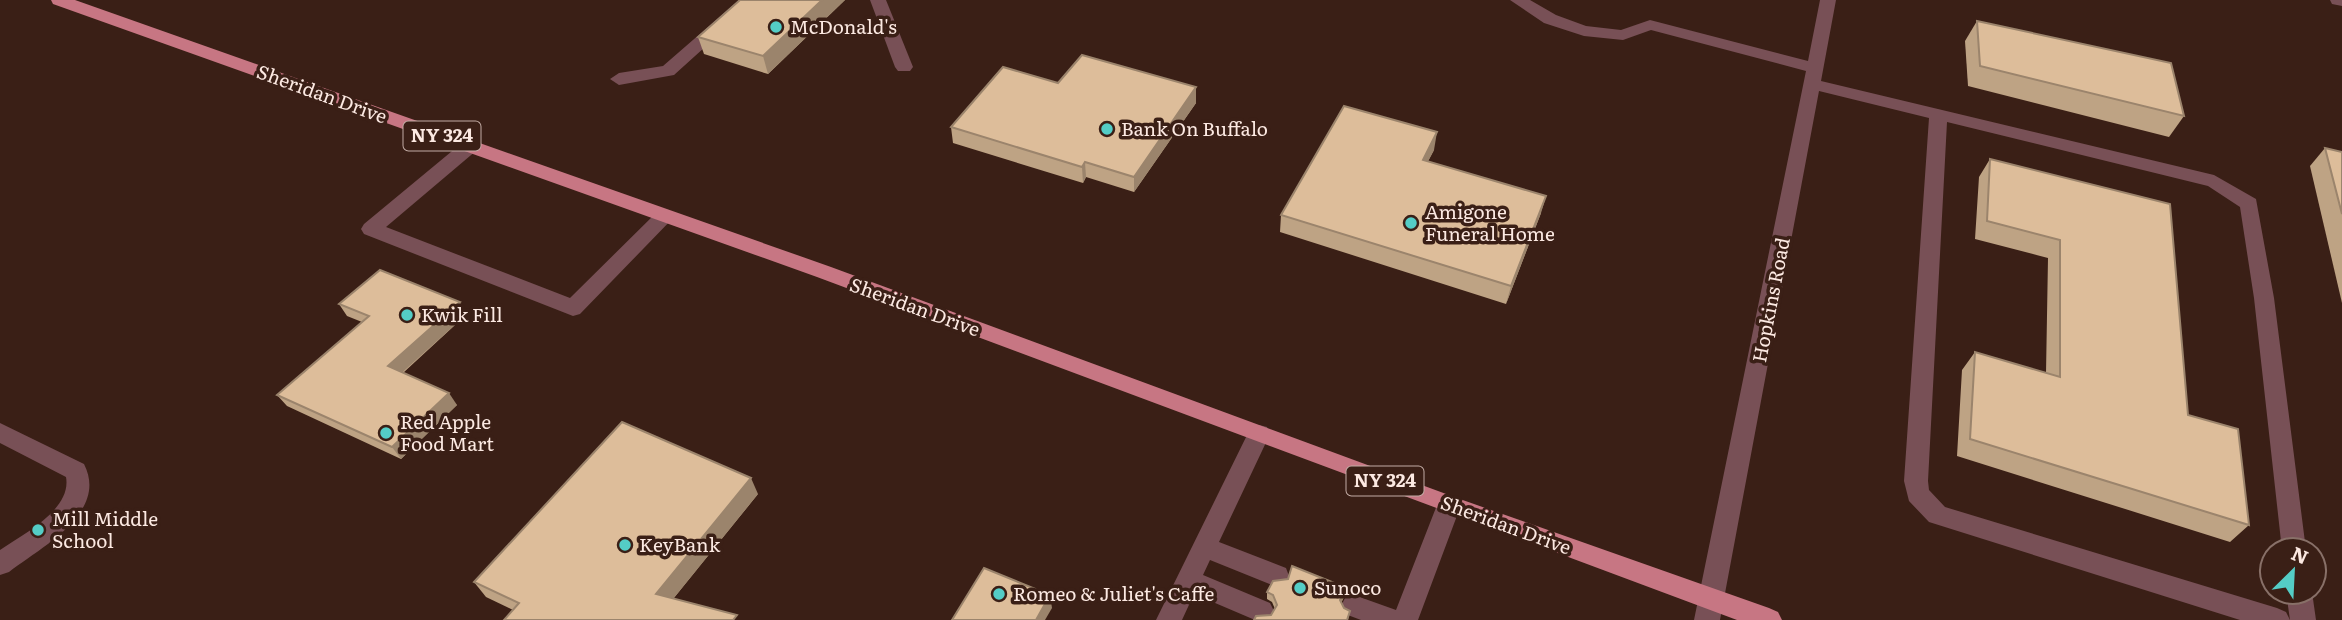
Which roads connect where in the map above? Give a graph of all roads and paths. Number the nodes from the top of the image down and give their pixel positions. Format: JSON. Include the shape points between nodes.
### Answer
{"nodes":[{"id":1,"x":59,"y":0,"type":"edge"},
{"id":2,"x":749,"y":0,"type":"edge"},
{"id":3,"x":878,"y":0,"type":"edge"},
{"id":4,"x":1518,"y":0,"type":"edge"},
{"id":5,"x":1828,"y":0,"type":"edge"},
{"id":6,"x":904,"y":67,"type":"dead end"},
{"id":7,"x":1813,"y":76,"type":"junction"},
{"id":8,"x":619,"y":79,"type":"dead end"},
{"id":9,"x":1938,"y":114,"type":"junction"},
{"id":10,"x":470,"y":146,"type":"junction"},
{"id":11,"x":665,"y":216,"type":"junction"},
{"id":12,"x":0,"y":432,"type":"edge"},
{"id":13,"x":1259,"y":434,"type":"junction"},
{"id":14,"x":1449,"y":505,"type":"junction"},
{"id":15,"x":2292,"y":536,"type":"edge"},
{"id":16,"x":1205,"y":547,"type":"junction"},
{"id":17,"x":0,"y":564,"type":"edge"},
{"id":18,"x":1277,"y":576,"type":"dead end"},
{"id":19,"x":1188,"y":580,"type":"junction"},
{"id":20,"x":1354,"y":606,"type":"dead end"},
{"id":21,"x":1709,"y":609,"type":"edge"},
{"id":22,"x":1261,"y":611,"type":"dead end"},
{"id":23,"x":1169,"y":620,"type":"edge"},
{"id":24,"x":1393,"y":620,"type":"edge"},
{"id":25,"x":1405,"y":620,"type":"edge"},
{"id":26,"x":1769,"y":620,"type":"edge"},
{"id":27,"x":2277,"y":620,"type":"edge"}],
"edges":[{"from":1,"to":10,"type":"main road","name":"Sheridan Drive","number":"NY 324"},
{"from":2,"to":8,"type":"street","via":[[668,71]]},
{"from":3,"to":6,"type":"street"},
{"from":4,"to":7,"type":"street","via":[[1550,19],[1584,31],[1623,34],[1650,25]]},
{"from":5,"to":7,"type":"street","name":"Hopkins Road"},
{"from":7,"to":9,"type":"street"},
{"from":7,"to":21,"type":"street","name":"Hopkins Road"},
{"from":9,"to":15,"type":"street","via":[[2214,181],[2249,204]]},
{"from":9,"to":27,"type":"street","via":[[1917,494],[1937,514]]},
{"from":10,"to":11,"type":"main road","name":"Sheridan Drive","number":"NY 324"},
{"from":10,"to":11,"type":"street","via":[[371,229],[573,308]]},
{"from":11,"to":13,"type":"main road","name":"Sheridan Drive","number":"NY 324"},
{"from":12,"to":17,"type":"street","via":[[76,471],[80,484],[76,499],[62,514]]},
{"from":13,"to":14,"type":"main road","name":"Sheridan Drive","number":"NY 324"},
{"from":13,"to":16,"type":"street"},
{"from":14,"to":21,"type":"main road","name":"Sheridan Drive","number":"NY 324"},
{"from":14,"to":25,"type":"street"},
{"from":16,"to":18,"type":"street"},
{"from":16,"to":19,"type":"street"},
{"from":19,"to":22,"type":"street"},
{"from":19,"to":23,"type":"street"},
{"from":20,"to":24,"type":"street"},
{"from":21,"to":26,"type":"main road","name":"Sheridan Drive","number":"NY 324"}]}
